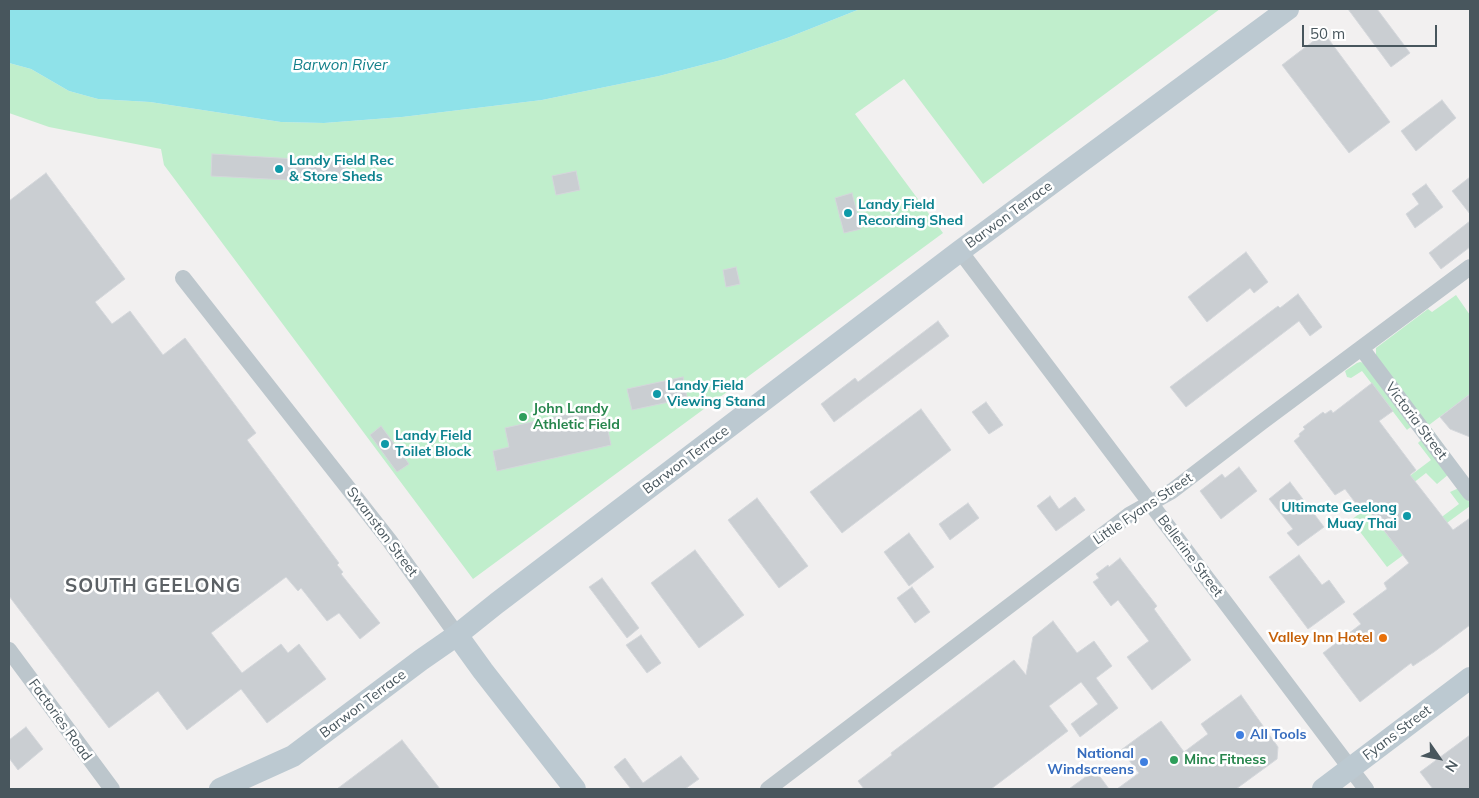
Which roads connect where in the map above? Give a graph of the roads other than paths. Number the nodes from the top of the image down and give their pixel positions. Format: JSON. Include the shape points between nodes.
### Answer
{"nodes":[{"id":1,"x":1288,"y":9,"type":"edge"},
{"id":2,"x":960,"y":251,"type":"junction"},
{"id":3,"x":1470,"y":267,"type":"edge"},
{"id":4,"x":184,"y":278,"type":"dead end"},
{"id":5,"x":1362,"y":349,"type":"junction"},
{"id":6,"x":1470,"y":493,"type":"edge"},
{"id":7,"x":1150,"y":504,"type":"junction"},
{"id":8,"x":458,"y":635,"type":"junction"},
{"id":9,"x":9,"y":650,"type":"edge"},
{"id":10,"x":1470,"y":678,"type":"edge"},
{"id":11,"x":1350,"y":769,"type":"junction"},
{"id":12,"x":112,"y":789,"type":"edge"},
{"id":13,"x":220,"y":789,"type":"edge"},
{"id":14,"x":575,"y":789,"type":"edge"},
{"id":15,"x":768,"y":789,"type":"edge"},
{"id":16,"x":1323,"y":789,"type":"edge"},
{"id":17,"x":1366,"y":789,"type":"edge"}],
"edges":[{"from":1,"to":2,"type":"street","name":"Barwon Terrace"},
{"from":2,"to":7,"type":"street","name":"Bellerine Street"},
{"from":2,"to":8,"type":"street","name":"Barwon Terrace"},
{"from":3,"to":5,"type":"street","name":"Little Fyans Street"},
{"from":4,"to":8,"type":"street","name":"Swanston Street","via":[[389,540]]},
{"from":5,"to":6,"type":"street","name":"Victoria Street"},
{"from":5,"to":7,"type":"street","name":"Little Fyans Street"},
{"from":7,"to":11,"type":"street","name":"Bellerine Street"},
{"from":7,"to":15,"type":"street","name":"Little Fyans Street","via":[[1121,521]]},
{"from":8,"to":13,"type":"street","name":"Barwon Terrace","via":[[293,756]]},
{"from":8,"to":14,"type":"street","name":"Swanston Street"},
{"from":9,"to":12,"type":"street","name":"Factories Road"},
{"from":10,"to":11,"type":"street","name":"Fyans Street"},
{"from":11,"to":16,"type":"street","name":"Fyans Street"},
{"from":11,"to":17,"type":"street","name":"Bellerine Street"}]}
